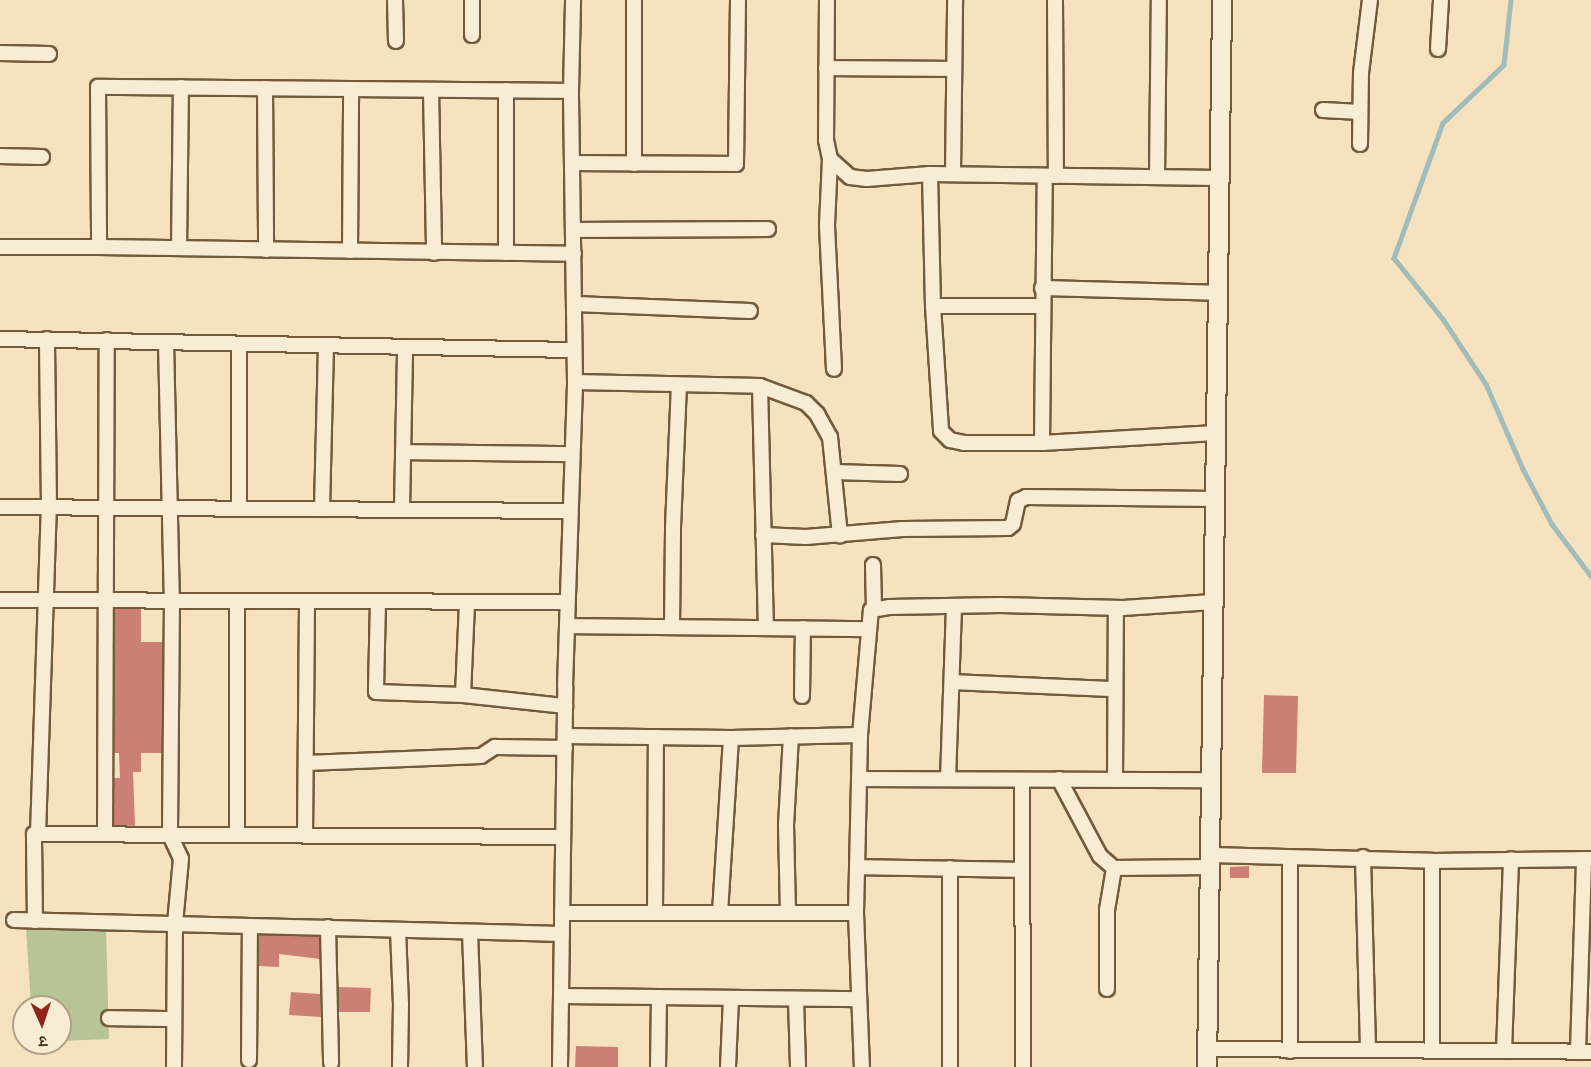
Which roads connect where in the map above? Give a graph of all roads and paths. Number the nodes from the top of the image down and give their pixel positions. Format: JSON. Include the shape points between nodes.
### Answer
{"nodes":[{"id":1,"x":395,"y":0,"type":"edge"},
{"id":2,"x":472,"y":0,"type":"edge"},
{"id":3,"x":573,"y":0,"type":"edge"},
{"id":4,"x":634,"y":0,"type":"edge"},
{"id":5,"x":738,"y":0,"type":"edge"},
{"id":6,"x":827,"y":0,"type":"edge"},
{"id":7,"x":955,"y":0,"type":"edge"},
{"id":8,"x":1055,"y":0,"type":"edge"},
{"id":9,"x":1159,"y":0,"type":"edge"},
{"id":10,"x":1222,"y":0,"type":"edge"},
{"id":11,"x":1370,"y":0,"type":"edge"},
{"id":12,"x":1442,"y":0,"type":"edge"},
{"id":13,"x":472,"y":35,"type":"dead end"},
{"id":14,"x":396,"y":41,"type":"dead end"},
{"id":15,"x":1438,"y":49,"type":"dead end"},
{"id":16,"x":0,"y":53,"type":"edge"},
{"id":17,"x":49,"y":54,"type":"dead end"},
{"id":18,"x":826,"y":68,"type":"junction"},
{"id":19,"x":954,"y":69,"type":"junction"},
{"id":20,"x":182,"y":87,"type":"junction"},
{"id":21,"x":265,"y":88,"type":"junction"},
{"id":22,"x":351,"y":89,"type":"junction"},
{"id":23,"x":431,"y":90,"type":"junction"},
{"id":24,"x":506,"y":90,"type":"junction"},
{"id":25,"x":571,"y":91,"type":"junction"},
{"id":26,"x":1323,"y":110,"type":"dead end"},
{"id":27,"x":1360,"y":112,"type":"junction"},
{"id":28,"x":1360,"y":144,"type":"dead end"},
{"id":29,"x":0,"y":156,"type":"edge"},
{"id":30,"x":42,"y":157,"type":"dead end"},
{"id":31,"x":830,"y":159,"type":"junction"},
{"id":32,"x":572,"y":163,"type":"junction"},
{"id":33,"x":634,"y":164,"type":"junction"},
{"id":34,"x":930,"y":174,"type":"junction"},
{"id":35,"x":953,"y":174,"type":"junction"},
{"id":36,"x":1050,"y":176,"type":"junction"},
{"id":37,"x":1158,"y":177,"type":"junction"},
{"id":38,"x":1219,"y":178,"type":"junction"},
{"id":39,"x":768,"y":229,"type":"dead end"},
{"id":40,"x":573,"y":230,"type":"junction"},
{"id":41,"x":0,"y":247,"type":"edge"},
{"id":42,"x":99,"y":247,"type":"junction"},
{"id":43,"x":179,"y":249,"type":"junction"},
{"id":44,"x":266,"y":250,"type":"junction"},
{"id":45,"x":350,"y":251,"type":"junction"},
{"id":46,"x":434,"y":252,"type":"junction"},
{"id":47,"x":506,"y":254,"type":"junction"},
{"id":48,"x":574,"y":254,"type":"junction"},
{"id":49,"x":1042,"y":288,"type":"junction"},
{"id":50,"x":1217,"y":292,"type":"junction"},
{"id":51,"x":575,"y":304,"type":"junction"},
{"id":52,"x":933,"y":306,"type":"junction"},
{"id":53,"x":1042,"y":306,"type":"junction"},
{"id":54,"x":750,"y":311,"type":"dead end"},
{"id":55,"x":0,"y":339,"type":"edge"},
{"id":56,"x":47,"y":339,"type":"junction"},
{"id":57,"x":107,"y":340,"type":"junction"},
{"id":58,"x":166,"y":342,"type":"junction"},
{"id":59,"x":239,"y":344,"type":"junction"},
{"id":60,"x":326,"y":346,"type":"junction"},
{"id":61,"x":405,"y":348,"type":"junction"},
{"id":62,"x":574,"y":350,"type":"junction"},
{"id":63,"x":834,"y":369,"type":"dead end"},
{"id":64,"x":574,"y":382,"type":"junction"},
{"id":65,"x":760,"y":386,"type":"junction"},
{"id":66,"x":679,"y":387,"type":"junction"},
{"id":67,"x":1216,"y":433,"type":"junction"},
{"id":68,"x":1042,"y":443,"type":"junction"},
{"id":69,"x":403,"y":452,"type":"junction"},
{"id":70,"x":571,"y":454,"type":"junction"},
{"id":71,"x":834,"y":472,"type":"junction"},
{"id":72,"x":900,"y":474,"type":"dead end"},
{"id":73,"x":1215,"y":499,"type":"junction"},
{"id":74,"x":0,"y":507,"type":"edge"},
{"id":75,"x":49,"y":507,"type":"junction"},
{"id":76,"x":107,"y":507,"type":"junction"},
{"id":77,"x":168,"y":508,"type":"junction"},
{"id":78,"x":239,"y":508,"type":"junction"},
{"id":79,"x":322,"y":509,"type":"junction"},
{"id":80,"x":402,"y":509,"type":"junction"},
{"id":81,"x":570,"y":511,"type":"junction"},
{"id":82,"x":763,"y":535,"type":"junction"},
{"id":83,"x":840,"y":535,"type":"junction"},
{"id":84,"x":873,"y":565,"type":"dead end"},
{"id":85,"x":0,"y":600,"type":"edge"},
{"id":86,"x":46,"y":600,"type":"junction"},
{"id":87,"x":108,"y":600,"type":"junction"},
{"id":88,"x":172,"y":601,"type":"junction"},
{"id":89,"x":237,"y":601,"type":"junction"},
{"id":90,"x":307,"y":601,"type":"junction"},
{"id":91,"x":378,"y":602,"type":"junction"},
{"id":92,"x":468,"y":602,"type":"junction"},
{"id":93,"x":567,"y":602,"type":"junction"},
{"id":94,"x":1213,"y":602,"type":"junction"},
{"id":95,"x":954,"y":606,"type":"junction"},
{"id":96,"x":874,"y":608,"type":"junction"},
{"id":97,"x":1116,"y":608,"type":"junction"},
{"id":98,"x":567,"y":626,"type":"junction"},
{"id":99,"x":672,"y":627,"type":"junction"},
{"id":100,"x":766,"y":627,"type":"junction"},
{"id":101,"x":803,"y":628,"type":"junction"},
{"id":102,"x":868,"y":629,"type":"junction"},
{"id":103,"x":952,"y":682,"type":"junction"},
{"id":104,"x":1115,"y":689,"type":"junction"},
{"id":105,"x":463,"y":695,"type":"junction"},
{"id":106,"x":802,"y":696,"type":"dead end"},
{"id":107,"x":565,"y":706,"type":"junction"},
{"id":108,"x":860,"y":735,"type":"junction"},
{"id":109,"x":791,"y":736,"type":"junction"},
{"id":110,"x":656,"y":738,"type":"junction"},
{"id":111,"x":731,"y":738,"type":"junction"},
{"id":112,"x":565,"y":742,"type":"junction"},
{"id":113,"x":306,"y":763,"type":"junction"},
{"id":114,"x":859,"y":779,"type":"junction"},
{"id":115,"x":948,"y":779,"type":"junction"},
{"id":116,"x":1059,"y":779,"type":"junction"},
{"id":117,"x":1022,"y":780,"type":"junction"},
{"id":118,"x":1115,"y":780,"type":"junction"},
{"id":119,"x":1211,"y":780,"type":"junction"},
{"id":120,"x":38,"y":834,"type":"junction"},
{"id":121,"x":105,"y":834,"type":"junction"},
{"id":122,"x":170,"y":835,"type":"junction"},
{"id":123,"x":237,"y":835,"type":"junction"},
{"id":124,"x":305,"y":836,"type":"junction"},
{"id":125,"x":563,"y":837,"type":"junction"},
{"id":126,"x":1290,"y":858,"type":"junction"},
{"id":127,"x":1363,"y":858,"type":"junction"},
{"id":128,"x":1511,"y":859,"type":"junction"},
{"id":129,"x":1587,"y":859,"type":"edge"},
{"id":130,"x":1210,"y":861,"type":"junction"},
{"id":131,"x":1432,"y":861,"type":"junction"},
{"id":132,"x":857,"y":867,"type":"junction"},
{"id":133,"x":950,"y":868,"type":"junction"},
{"id":134,"x":1114,"y":868,"type":"junction"},
{"id":135,"x":1022,"y":870,"type":"junction"},
{"id":136,"x":562,"y":913,"type":"junction"},
{"id":137,"x":655,"y":913,"type":"junction"},
{"id":138,"x":720,"y":913,"type":"junction"},
{"id":139,"x":788,"y":913,"type":"junction"},
{"id":140,"x":856,"y":913,"type":"junction"},
{"id":141,"x":14,"y":920,"type":"dead end"},
{"id":142,"x":35,"y":921,"type":"junction"},
{"id":143,"x":175,"y":924,"type":"junction"},
{"id":144,"x":250,"y":926,"type":"junction"},
{"id":145,"x":328,"y":927,"type":"junction"},
{"id":146,"x":398,"y":930,"type":"junction"},
{"id":147,"x":470,"y":932,"type":"junction"},
{"id":148,"x":562,"y":934,"type":"junction"},
{"id":149,"x":1107,"y":989,"type":"dead end"},
{"id":150,"x":561,"y":996,"type":"junction"},
{"id":151,"x":660,"y":997,"type":"junction"},
{"id":152,"x":730,"y":998,"type":"junction"},
{"id":153,"x":796,"y":999,"type":"junction"},
{"id":154,"x":860,"y":999,"type":"junction"},
{"id":155,"x":109,"y":1018,"type":"dead end"},
{"id":156,"x":174,"y":1019,"type":"junction"},
{"id":157,"x":1368,"y":1050,"type":"junction"},
{"id":158,"x":1290,"y":1051,"type":"junction"},
{"id":159,"x":1432,"y":1051,"type":"junction"},
{"id":160,"x":1504,"y":1052,"type":"junction"},
{"id":161,"x":1585,"y":1052,"type":"edge"},
{"id":162,"x":1207,"y":1058,"type":"edge"},
{"id":163,"x":249,"y":1060,"type":"dead end"},
{"id":164,"x":332,"y":1063,"type":"dead end"},
{"id":165,"x":174,"y":1067,"type":"edge"},
{"id":166,"x":400,"y":1067,"type":"edge"},
{"id":167,"x":475,"y":1067,"type":"edge"},
{"id":168,"x":560,"y":1067,"type":"edge"},
{"id":169,"x":658,"y":1067,"type":"edge"},
{"id":170,"x":728,"y":1067,"type":"edge"},
{"id":171,"x":798,"y":1067,"type":"edge"},
{"id":172,"x":862,"y":1067,"type":"edge"},
{"id":173,"x":950,"y":1067,"type":"edge"},
{"id":174,"x":1023,"y":1067,"type":"edge"}],
"edges":[{"from":1,"to":14,"type":"street"},
{"from":2,"to":13,"type":"street"},
{"from":3,"to":25,"type":"street"},
{"from":4,"to":33,"type":"street"},
{"from":5,"to":33,"type":"street","via":[[736,165]]},
{"from":6,"to":18,"type":"street"},
{"from":7,"to":19,"type":"street"},
{"from":8,"to":36,"type":"street"},
{"from":9,"to":37,"type":"street"},
{"from":10,"to":38,"type":"street"},
{"from":11,"to":27,"type":"street"},
{"from":12,"to":15,"type":"street"},
{"from":16,"to":17,"type":"street"},
{"from":18,"to":19,"type":"street"},
{"from":18,"to":31,"type":"street","via":[[826,140]]},
{"from":19,"to":35,"type":"street"},
{"from":20,"to":21,"type":"street"},
{"from":20,"to":42,"type":"street","via":[[98,87]]},
{"from":20,"to":43,"type":"street"},
{"from":21,"to":22,"type":"street"},
{"from":21,"to":44,"type":"street"},
{"from":22,"to":23,"type":"street"},
{"from":22,"to":45,"type":"street"},
{"from":23,"to":24,"type":"street"},
{"from":23,"to":46,"type":"street"},
{"from":24,"to":25,"type":"street"},
{"from":24,"to":47,"type":"street"},
{"from":25,"to":32,"type":"street"},
{"from":26,"to":27,"type":"street"},
{"from":27,"to":28,"type":"street"},
{"from":29,"to":30,"type":"street"},
{"from":31,"to":34,"type":"street","via":[[850,177]]},
{"from":31,"to":63,"type":"street","via":[[827,226]]},
{"from":32,"to":33,"type":"street"},
{"from":32,"to":40,"type":"street"},
{"from":34,"to":35,"type":"street"},
{"from":34,"to":52,"type":"street"},
{"from":35,"to":36,"type":"street"},
{"from":36,"to":37,"type":"street"},
{"from":36,"to":49,"type":"street"},
{"from":37,"to":38,"type":"street"},
{"from":38,"to":50,"type":"street"},
{"from":39,"to":40,"type":"street"},
{"from":40,"to":48,"type":"street"},
{"from":41,"to":42,"type":"street"},
{"from":42,"to":43,"type":"street"},
{"from":43,"to":44,"type":"street"},
{"from":44,"to":45,"type":"street"},
{"from":45,"to":46,"type":"street"},
{"from":46,"to":47,"type":"street"},
{"from":47,"to":48,"type":"street"},
{"from":48,"to":51,"type":"street"},
{"from":49,"to":50,"type":"street"},
{"from":49,"to":53,"type":"street"},
{"from":50,"to":67,"type":"street"},
{"from":51,"to":54,"type":"street"},
{"from":51,"to":62,"type":"street"},
{"from":52,"to":53,"type":"street"},
{"from":52,"to":68,"type":"street","via":[[941,431],[950,440],[964,443]]},
{"from":53,"to":68,"type":"street"},
{"from":55,"to":56,"type":"street"},
{"from":56,"to":57,"type":"street"},
{"from":56,"to":75,"type":"street"},
{"from":57,"to":58,"type":"street"},
{"from":57,"to":76,"type":"street"},
{"from":58,"to":59,"type":"street"},
{"from":58,"to":77,"type":"street"},
{"from":59,"to":60,"type":"street"},
{"from":59,"to":78,"type":"street"},
{"from":60,"to":61,"type":"street"},
{"from":60,"to":79,"type":"street"},
{"from":61,"to":62,"type":"street"},
{"from":61,"to":69,"type":"street"},
{"from":62,"to":64,"type":"street"},
{"from":64,"to":66,"type":"street"},
{"from":64,"to":70,"type":"street"},
{"from":65,"to":66,"type":"street"},
{"from":65,"to":71,"type":"street","via":[[806,403],[817,414],[830,437]]},
{"from":65,"to":82,"type":"street"},
{"from":66,"to":99,"type":"street"},
{"from":67,"to":68,"type":"street"},
{"from":67,"to":73,"type":"street"},
{"from":69,"to":70,"type":"street"},
{"from":69,"to":80,"type":"street"},
{"from":70,"to":81,"type":"street"},
{"from":71,"to":72,"type":"street"},
{"from":71,"to":83,"type":"street"},
{"from":73,"to":83,"type":"street","via":[[1026,497],[1018,501],[1013,524],[1008,528],[903,529]]},
{"from":73,"to":94,"type":"street"},
{"from":74,"to":75,"type":"street"},
{"from":75,"to":76,"type":"street"},
{"from":75,"to":86,"type":"street"},
{"from":76,"to":77,"type":"street"},
{"from":76,"to":87,"type":"street"},
{"from":77,"to":78,"type":"street"},
{"from":77,"to":88,"type":"street"},
{"from":78,"to":79,"type":"street"},
{"from":79,"to":80,"type":"street"},
{"from":80,"to":81,"type":"street"},
{"from":81,"to":93,"type":"street"},
{"from":82,"to":83,"type":"street"},
{"from":82,"to":100,"type":"street"},
{"from":84,"to":96,"type":"street"},
{"from":85,"to":86,"type":"street"},
{"from":86,"to":87,"type":"street"},
{"from":86,"to":120,"type":"street"},
{"from":87,"to":88,"type":"street"},
{"from":87,"to":121,"type":"street"},
{"from":88,"to":89,"type":"street"},
{"from":88,"to":122,"type":"street"},
{"from":89,"to":90,"type":"street"},
{"from":89,"to":123,"type":"street"},
{"from":90,"to":91,"type":"street"},
{"from":90,"to":113,"type":"street"},
{"from":91,"to":92,"type":"street"},
{"from":91,"to":105,"type":"street","via":[[376,692]]},
{"from":92,"to":93,"type":"street"},
{"from":92,"to":105,"type":"street"},
{"from":93,"to":98,"type":"street"},
{"from":94,"to":97,"type":"street"},
{"from":94,"to":119,"type":"street"},
{"from":95,"to":96,"type":"street"},
{"from":95,"to":97,"type":"street"},
{"from":95,"to":103,"type":"street"},
{"from":96,"to":102,"type":"street"},
{"from":97,"to":104,"type":"street"},
{"from":98,"to":99,"type":"street"},
{"from":98,"to":107,"type":"street"},
{"from":99,"to":100,"type":"street"},
{"from":100,"to":101,"type":"street"},
{"from":101,"to":102,"type":"street"},
{"from":101,"to":106,"type":"street"},
{"from":102,"to":108,"type":"street"},
{"from":103,"to":104,"type":"street"},
{"from":103,"to":115,"type":"street"},
{"from":104,"to":118,"type":"street"},
{"from":105,"to":107,"type":"street"},
{"from":107,"to":112,"type":"street"},
{"from":108,"to":109,"type":"street"},
{"from":108,"to":114,"type":"street"},
{"from":109,"to":111,"type":"street"},
{"from":109,"to":139,"type":"street","via":[[786,825]]},
{"from":110,"to":111,"type":"street"},
{"from":110,"to":112,"type":"street"},
{"from":110,"to":137,"type":"street"},
{"from":111,"to":138,"type":"street"},
{"from":112,"to":113,"type":"street","via":[[495,747],[481,756]]},
{"from":112,"to":125,"type":"street"},
{"from":113,"to":124,"type":"street"},
{"from":114,"to":115,"type":"street"},
{"from":114,"to":132,"type":"street"},
{"from":115,"to":117,"type":"street"},
{"from":116,"to":117,"type":"street"},
{"from":116,"to":118,"type":"street"},
{"from":116,"to":134,"type":"street","via":[[1100,856]]},
{"from":117,"to":135,"type":"street"},
{"from":118,"to":119,"type":"street"},
{"from":119,"to":130,"type":"street"},
{"from":120,"to":121,"type":"street"},
{"from":120,"to":142,"type":"street","via":[[34,834]]},
{"from":121,"to":122,"type":"street"},
{"from":122,"to":123,"type":"street"},
{"from":122,"to":143,"type":"street","via":[[181,859]]},
{"from":123,"to":124,"type":"street"},
{"from":124,"to":125,"type":"street"},
{"from":125,"to":136,"type":"street"},
{"from":126,"to":127,"type":"street"},
{"from":126,"to":130,"type":"street"},
{"from":126,"to":158,"type":"street"},
{"from":127,"to":131,"type":"street"},
{"from":127,"to":157,"type":"street"},
{"from":128,"to":129,"type":"street"},
{"from":128,"to":131,"type":"street"},
{"from":128,"to":160,"type":"street"},
{"from":129,"to":161,"type":"street"},
{"from":130,"to":134,"type":"street"},
{"from":130,"to":162,"type":"street"},
{"from":131,"to":159,"type":"street"},
{"from":132,"to":133,"type":"street"},
{"from":132,"to":140,"type":"street"},
{"from":133,"to":135,"type":"street"},
{"from":133,"to":173,"type":"street"},
{"from":134,"to":149,"type":"street","via":[[1107,910]]},
{"from":135,"to":174,"type":"street"},
{"from":136,"to":137,"type":"street"},
{"from":136,"to":148,"type":"street"},
{"from":137,"to":138,"type":"street"},
{"from":138,"to":139,"type":"street"},
{"from":139,"to":140,"type":"street"},
{"from":140,"to":154,"type":"street"},
{"from":141,"to":142,"type":"street"},
{"from":142,"to":143,"type":"street"},
{"from":143,"to":144,"type":"street"},
{"from":143,"to":156,"type":"street"},
{"from":144,"to":145,"type":"street"},
{"from":144,"to":163,"type":"street"},
{"from":145,"to":146,"type":"street"},
{"from":145,"to":164,"type":"street"},
{"from":146,"to":147,"type":"street"},
{"from":146,"to":166,"type":"street"},
{"from":147,"to":148,"type":"street"},
{"from":147,"to":167,"type":"street"},
{"from":148,"to":150,"type":"street"},
{"from":150,"to":151,"type":"street"},
{"from":150,"to":168,"type":"street"},
{"from":151,"to":152,"type":"street"},
{"from":151,"to":169,"type":"street"},
{"from":152,"to":153,"type":"street"},
{"from":152,"to":170,"type":"street"},
{"from":153,"to":154,"type":"street"},
{"from":153,"to":171,"type":"street"},
{"from":154,"to":172,"type":"street"},
{"from":155,"to":156,"type":"street"},
{"from":156,"to":165,"type":"street"},
{"from":157,"to":158,"type":"street"},
{"from":157,"to":159,"type":"street"},
{"from":158,"to":162,"type":"street"},
{"from":159,"to":160,"type":"street"},
{"from":160,"to":161,"type":"street"}]}
